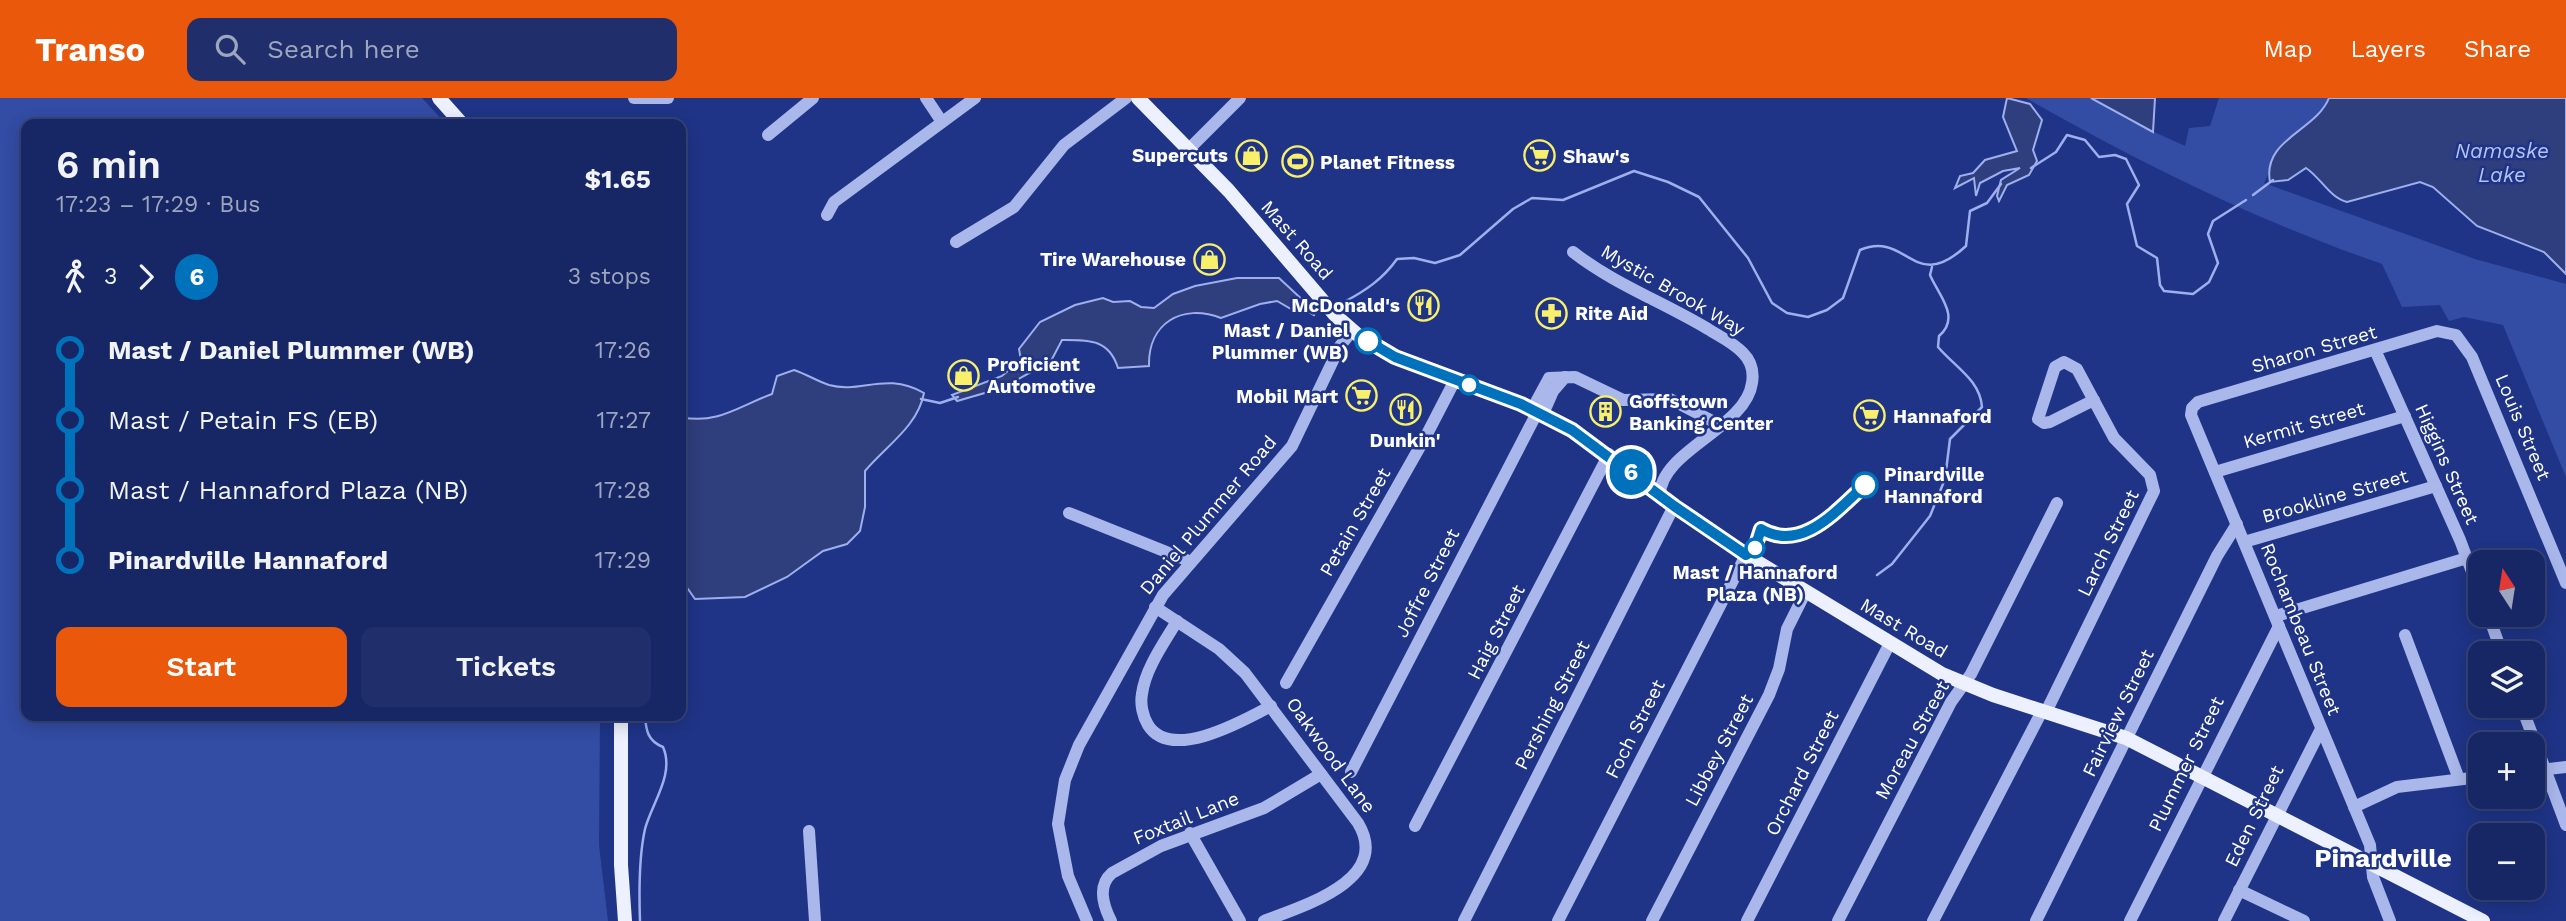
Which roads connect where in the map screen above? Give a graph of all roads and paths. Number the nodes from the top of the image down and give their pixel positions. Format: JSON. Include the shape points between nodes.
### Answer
{"nodes":[{"id":1,"x":439,"y":98,"type":"edge"},
{"id":2,"x":635,"y":98,"type":"edge"},
{"id":3,"x":668,"y":98,"type":"edge"},
{"id":4,"x":813,"y":98,"type":"edge"},
{"id":5,"x":926,"y":98,"type":"edge"},
{"id":6,"x":975,"y":98,"type":"edge"},
{"id":7,"x":1126,"y":98,"type":"edge"},
{"id":8,"x":1138,"y":98,"type":"edge"},
{"id":9,"x":1240,"y":98,"type":"edge"},
{"id":10,"x":458,"y":119,"type":"edge"},
{"id":11,"x":942,"y":122,"type":"junction"},
{"id":12,"x":768,"y":135,"type":"dead end"},
{"id":13,"x":1189,"y":149,"type":"junction"},
{"id":14,"x":827,"y":215,"type":"dead end"},
{"id":15,"x":956,"y":242,"type":"dead end"},
{"id":16,"x":1573,"y":252,"type":"dead end"},
{"id":17,"x":1352,"y":331,"type":"junction"},
{"id":18,"x":2450,"y":332,"type":"joint"},
{"id":19,"x":2376,"y":352,"type":"junction"},
{"id":20,"x":1565,"y":377,"type":"junction"},
{"id":21,"x":1455,"y":380,"type":"junction"},
{"id":22,"x":2094,"y":400,"type":"junction"},
{"id":23,"x":2192,"y":408,"type":"joint"},
{"id":24,"x":1538,"y":411,"type":"junction"},
{"id":25,"x":2405,"y":416,"type":"junction"},
{"id":26,"x":1720,"y":425,"type":"junction"},
{"id":27,"x":1609,"y":454,"type":"junction"},
{"id":28,"x":2215,"y":472,"type":"junction"},
{"id":29,"x":2436,"y":486,"type":"junction"},
{"id":30,"x":1660,"y":495,"type":"junction"},
{"id":31,"x":2057,"y":503,"type":"dead end"},
{"id":32,"x":1674,"y":506,"type":"junction"},
{"id":33,"x":1069,"y":513,"type":"dead end"},
{"id":34,"x":2237,"y":524,"type":"junction"},
{"id":35,"x":2244,"y":542,"type":"junction"},
{"id":36,"x":1746,"y":555,"type":"junction"},
{"id":37,"x":2467,"y":558,"type":"joint"},
{"id":38,"x":1189,"y":561,"type":"junction"},
{"id":39,"x":2566,"y":583,"type":"edge"},
{"id":40,"x":1806,"y":592,"type":"junction"},
{"id":41,"x":1155,"y":607,"type":"junction"},
{"id":42,"x":1177,"y":621,"type":"junction"},
{"id":43,"x":2278,"y":621,"type":"junction"},
{"id":44,"x":2405,"y":635,"type":"dead end"},
{"id":45,"x":1890,"y":643,"type":"junction"},
{"id":46,"x":1286,"y":683,"type":"dead end"},
{"id":47,"x":1964,"y":685,"type":"junction"},
{"id":48,"x":1271,"y":706,"type":"junction"},
{"id":49,"x":2044,"y":711,"type":"junction"},
{"id":50,"x":621,"y":721,"type":"edge"},
{"id":51,"x":2321,"y":729,"type":"junction"},
{"id":52,"x":2126,"y":738,"type":"junction"},
{"id":53,"x":2566,"y":767,"type":"edge"},
{"id":54,"x":2545,"y":769,"type":"edge"},
{"id":55,"x":1351,"y":772,"type":"dead end"},
{"id":56,"x":1321,"y":774,"type":"junction"},
{"id":57,"x":2202,"y":775,"type":"junction"},
{"id":58,"x":2468,"y":778,"type":"edge"},
{"id":59,"x":2459,"y":779,"type":"junction"},
{"id":60,"x":2545,"y":784,"type":"edge"},
{"id":61,"x":2354,"y":807,"type":"junction"},
{"id":62,"x":2276,"y":814,"type":"junction"},
{"id":63,"x":2566,"y":825,"type":"edge"},
{"id":64,"x":1415,"y":826,"type":"dead end"},
{"id":65,"x":809,"y":831,"type":"dead end"},
{"id":66,"x":1190,"y":833,"type":"junction"},
{"id":67,"x":2371,"y":864,"type":"junction"},
{"id":68,"x":2239,"y":891,"type":"junction"},
{"id":69,"x":625,"y":921,"type":"edge"},
{"id":70,"x":815,"y":921,"type":"edge"},
{"id":71,"x":1087,"y":921,"type":"edge"},
{"id":72,"x":1111,"y":921,"type":"edge"},
{"id":73,"x":1240,"y":921,"type":"edge"},
{"id":74,"x":1264,"y":921,"type":"edge"},
{"id":75,"x":1464,"y":921,"type":"edge"},
{"id":76,"x":1558,"y":921,"type":"edge"},
{"id":77,"x":1652,"y":921,"type":"edge"},
{"id":78,"x":1747,"y":921,"type":"edge"},
{"id":79,"x":1838,"y":921,"type":"edge"},
{"id":80,"x":1933,"y":921,"type":"edge"},
{"id":81,"x":2036,"y":921,"type":"edge"},
{"id":82,"x":2130,"y":921,"type":"edge"},
{"id":83,"x":2224,"y":921,"type":"edge"},
{"id":84,"x":2304,"y":921,"type":"edge"},
{"id":85,"x":2390,"y":921,"type":"edge"},
{"id":86,"x":2483,"y":921,"type":"edge"}],
"edges":[{"from":1,"to":10,"type":"main road"},
{"from":2,"to":3,"type":"street"},
{"from":4,"to":12,"type":"street"},
{"from":5,"to":11,"type":"street"},
{"from":6,"to":11,"type":"street"},
{"from":7,"to":15,"type":"street","via":[[1064,145],[1014,207]]},
{"from":8,"to":13,"type":"main road","name":"Mast Road"},
{"from":9,"to":13,"type":"street"},
{"from":11,"to":14,"type":"street","via":[[834,202]]},
{"from":13,"to":17,"type":"main road","name":"Mast Road"},
{"from":16,"to":26,"type":"street","name":"Mystic Brook Way","via":[[1743,353],[1753,372],[1751,387],[1742,404]]},
{"from":17,"to":21,"type":"main road","name":"Mast Road","via":[[1395,357]]},
{"from":17,"to":38,"type":"street","name":"Daniel Plummer Road","via":[[1340,346],[1292,446]]},
{"from":18,"to":19,"type":"street","name":"Sharon Street","via":[[2430,333]]},
{"from":18,"to":39,"type":"street","name":"Louis Street","via":[[2461,339],[2472,357]]},
{"from":19,"to":23,"type":"street","name":"Sharon Street","via":[[2198,402]]},
{"from":19,"to":25,"type":"street","name":"Higgins Street"},
{"from":20,"to":24,"type":"street","via":[[1546,407]]},
{"from":20,"to":24,"type":"street","via":[[1549,378],[1536,401]]},
{"from":20,"to":26,"type":"street","via":[[1575,377],[1623,400],[1670,399]]},
{"from":21,"to":24,"type":"main road","name":"Mast Road"},
{"from":21,"to":46,"type":"street","name":"Petain Street"},
{"from":22,"to":22,"type":"street","name":"Larch Street","via":[[2074,366],[2061,363],[2053,370],[2038,419],[2050,422]]},
{"from":22,"to":49,"type":"street","name":"Larch Street","via":[[2117,443],[2150,475],[2154,491]]},
{"from":23,"to":28,"type":"street","name":"Rochambeau Street"},
{"from":24,"to":27,"type":"main road","name":"Mast Road"},
{"from":24,"to":55,"type":"street","name":"Joffre Street"},
{"from":25,"to":28,"type":"street","name":"Kermit Street"},
{"from":25,"to":29,"type":"street","name":"Higgins Street"},
{"from":26,"to":30,"type":"street","name":"Mystic Brook Way","via":[[1664,475]]},
{"from":27,"to":30,"type":"main road","name":"Mast Road"},
{"from":27,"to":64,"type":"street","name":"Haig Street"},
{"from":28,"to":34,"type":"street","name":"Rochambeau Street"},
{"from":29,"to":35,"type":"street","name":"Brookline Street"},
{"from":29,"to":37,"type":"street","name":"Higgins Street"},
{"from":30,"to":32,"type":"main road","name":"Mast Road"},
{"from":31,"to":47,"type":"street","name":"Moreau Street"},
{"from":32,"to":36,"type":"main road","name":"Mast Road"},
{"from":32,"to":75,"type":"street","name":"Pershing Street"},
{"from":33,"to":38,"type":"street"},
{"from":34,"to":35,"type":"street","name":"Rochambeau Street"},
{"from":34,"to":52,"type":"street","name":"Fairview Street"},
{"from":35,"to":43,"type":"street","name":"Rochambeau Street"},
{"from":36,"to":40,"type":"main road","name":"Mast Road"},
{"from":36,"to":76,"type":"street","name":"Foch Street"},
{"from":37,"to":43,"type":"street"},
{"from":38,"to":41,"type":"street","name":"Daniel Plummer Road"},
{"from":40,"to":45,"type":"main road","name":"Mast Road"},
{"from":40,"to":77,"type":"street","name":"Libbey Street","via":[[1787,629],[1769,695]]},
{"from":41,"to":42,"type":"street","name":"Oakwood Lane"},
{"from":41,"to":71,"type":"street","name":"Daniel Plummer Road","via":[[1079,745],[1061,798],[1063,859]]},
{"from":42,"to":48,"type":"street","name":"Oakwood Lane","via":[[1233,661]]},
{"from":42,"to":48,"type":"street","via":[[1142,692],[1144,717],[1153,731],[1168,740],[1186,741]]},
{"from":43,"to":51,"type":"street","name":"Rochambeau Street"},
{"from":43,"to":57,"type":"street","name":"Plummer Street"},
{"from":44,"to":59,"type":"street"},
{"from":45,"to":47,"type":"main road","name":"Mast Road"},
{"from":45,"to":78,"type":"street","name":"Orchard Street"},
{"from":47,"to":49,"type":"main road","name":"Mast Road"},
{"from":47,"to":79,"type":"street","name":"Moreau Street"},
{"from":48,"to":56,"type":"street","name":"Oakwood Lane"},
{"from":49,"to":52,"type":"main road","name":"Mast Road"},
{"from":49,"to":80,"type":"street","name":"Larch Street"},
{"from":50,"to":69,"type":"main road"},
{"from":51,"to":61,"type":"street","name":"Rochambeau Street"},
{"from":51,"to":62,"type":"street","name":"Eden Street"},
{"from":52,"to":57,"type":"main road","name":"Mast Road"},
{"from":52,"to":81,"type":"street","name":"Fairview Street"},
{"from":53,"to":54,"type":"street"},
{"from":56,"to":66,"type":"street","name":"Foxtail Lane","via":[[1264,808]]},
{"from":56,"to":74,"type":"street","name":"Oakwood Lane","via":[[1362,831],[1361,865],[1335,890]]},
{"from":57,"to":62,"type":"main road","name":"Mast Road"},
{"from":57,"to":82,"type":"street","name":"Plummer Street"},
{"from":58,"to":59,"type":"street"},
{"from":59,"to":61,"type":"street","via":[[2397,787]]},
{"from":60,"to":63,"type":"street"},
{"from":61,"to":67,"type":"street","name":"Rochambeau Street","via":[[2370,845]]},
{"from":62,"to":67,"type":"main road","name":"Mast Road"},
{"from":62,"to":68,"type":"street","name":"Eden Street"},
{"from":65,"to":70,"type":"street"},
{"from":66,"to":72,"type":"street","name":"Foxtail Lane","via":[[1144,853],[1106,878],[1102,896]]},
{"from":66,"to":73,"type":"street"},
{"from":67,"to":85,"type":"street","name":"Rochambeau Street"},
{"from":67,"to":86,"type":"main road","name":"Mast Road"},
{"from":68,"to":83,"type":"street","name":"Eden Street"},
{"from":68,"to":84,"type":"street"}]}
